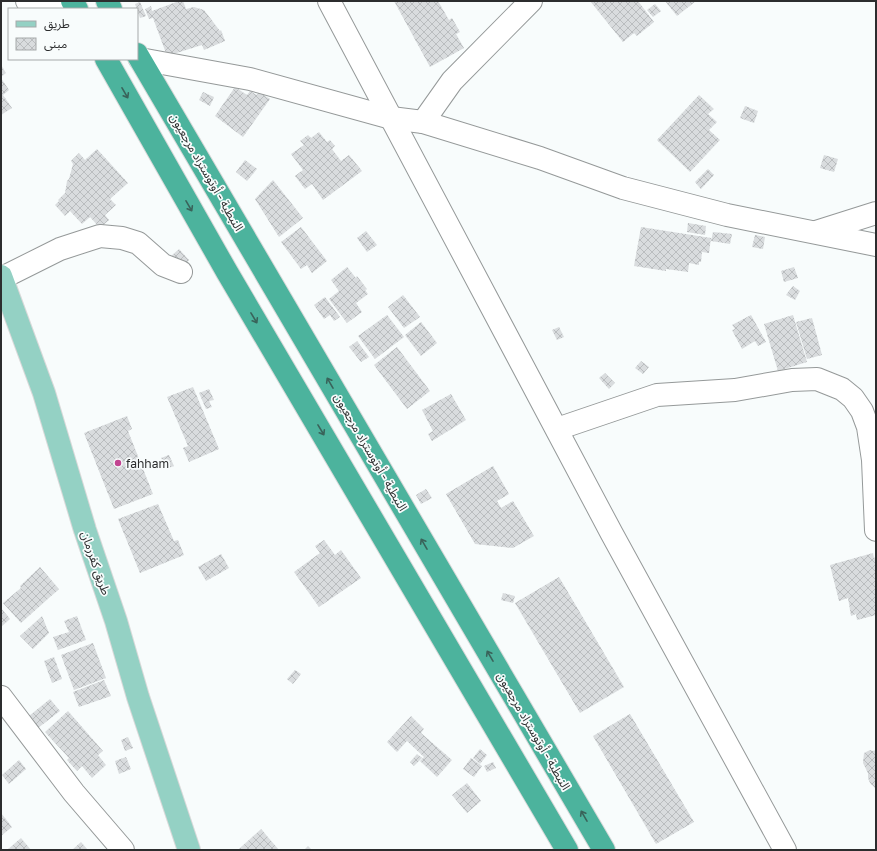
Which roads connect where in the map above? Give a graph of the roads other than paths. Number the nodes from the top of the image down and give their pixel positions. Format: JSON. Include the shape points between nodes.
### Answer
{"nodes":[{"id":1,"x":27,"y":1,"type":"edge"},
{"id":2,"x":329,"y":1,"type":"edge"},
{"id":3,"x":531,"y":1,"type":"edge"},
{"id":4,"x":50,"y":8,"type":"edge"},
{"id":5,"x":138,"y":56,"type":"edge"},
{"id":6,"x":107,"y":60,"type":"edge"},
{"id":7,"x":391,"y":118,"type":"junction"},
{"id":8,"x":423,"y":122,"type":"junction"},
{"id":9,"x":876,"y":213,"type":"edge"},
{"id":10,"x":815,"y":233,"type":"junction"},
{"id":11,"x":876,"y":245,"type":"edge"},
{"id":12,"x":181,"y":272,"type":"dead end"},
{"id":13,"x":2,"y":277,"type":"edge"},
{"id":14,"x":557,"y":429,"type":"junction"},
{"id":15,"x":876,"y":530,"type":"edge"},
{"id":16,"x":1,"y":697,"type":"edge"},
{"id":17,"x":123,"y":850,"type":"edge"},
{"id":18,"x":190,"y":850,"type":"edge"},
{"id":19,"x":568,"y":850,"type":"edge"},
{"id":20,"x":604,"y":850,"type":"edge"},
{"id":21,"x":785,"y":850,"type":"edge"}],
"edges":[{"from":1,"to":4,"type":"street"},
{"from":2,"to":7,"type":"street"},
{"from":3,"to":8,"type":"street","via":[[452,81]]},
{"from":5,"to":7,"type":"street","via":[[250,79]]},
{"from":20,"to":5,"type":"highway","name":"النبطية - أوتوستراد مرجعيون","one_way":true},
{"from":6,"to":19,"type":"highway","one_way":true,"via":[[231,279]]},
{"from":7,"to":8,"type":"street"},
{"from":7,"to":14,"type":"street"},
{"from":8,"to":10,"type":"street","via":[[540,158],[623,188],[727,215]]},
{"from":9,"to":10,"type":"street"},
{"from":10,"to":11,"type":"street"},
{"from":12,"to":13,"type":"street","via":[[163,266],[138,243],[122,238],[100,236],[60,249]]},
{"from":13,"to":18,"type":"main road","name":"طريق كفررمان","via":[[44,393],[138,697]]},
{"from":14,"to":15,"type":"street","via":[[657,395],[735,390],[792,380],[817,379],[842,389],[853,398],[862,411],[868,427],[873,460]]},
{"from":14,"to":21,"type":"street"},
{"from":16,"to":17,"type":"street","via":[[74,793]]}]}
